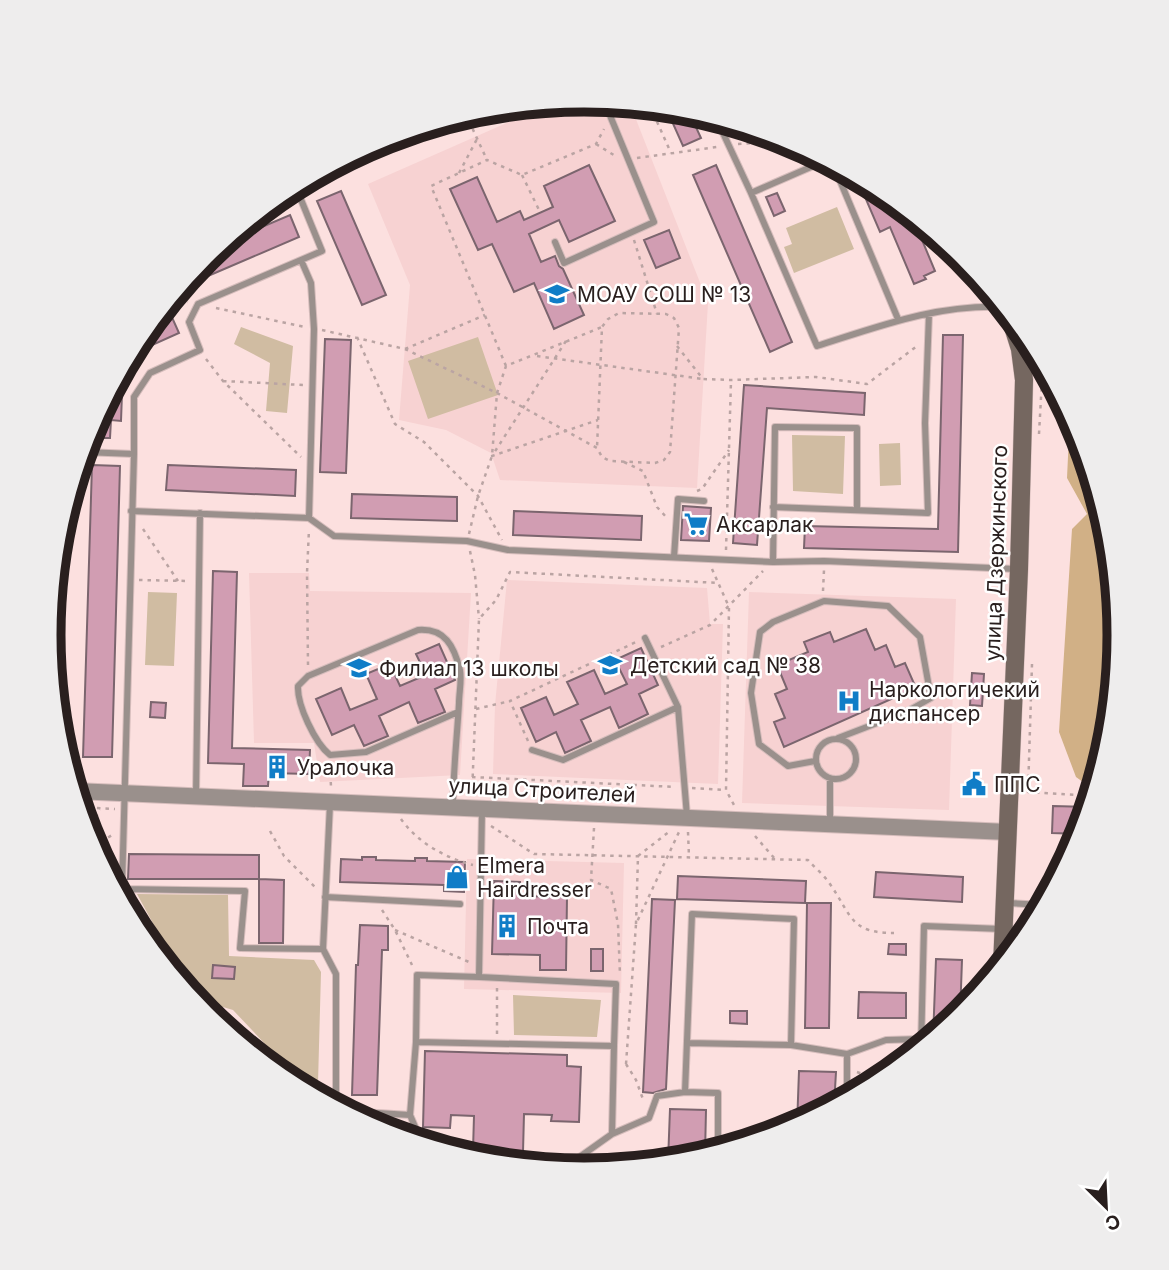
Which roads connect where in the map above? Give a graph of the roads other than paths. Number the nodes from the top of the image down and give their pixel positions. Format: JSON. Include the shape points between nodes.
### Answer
{"nodes":[{"id":1,"x":609,"y":113,"type":"edge"},
{"id":2,"x":722,"y":131,"type":"edge"},
{"id":3,"x":815,"y":165,"type":"edge"},
{"id":4,"x":839,"y":178,"type":"edge"},
{"id":5,"x":751,"y":193,"type":"junction"},
{"id":6,"x":300,"y":196,"type":"edge"},
{"id":7,"x":555,"y":242,"type":"dead end"},
{"id":8,"x":301,"y":260,"type":"junction"},
{"id":9,"x":992,"y":306,"type":"edge"},
{"id":10,"x":929,"y":314,"type":"junction"},
{"id":11,"x":898,"y":319,"type":"junction"},
{"id":12,"x":1017,"y":340,"type":"edge"},
{"id":13,"x":94,"y":452,"type":"edge"},
{"id":14,"x":134,"y":454,"type":"junction"},
{"id":15,"x":704,"y":501,"type":"dead end"},
{"id":16,"x":774,"y":507,"type":"junction"},
{"id":17,"x":857,"y":508,"type":"junction"},
{"id":18,"x":131,"y":512,"type":"junction"},
{"id":19,"x":200,"y":513,"type":"junction"},
{"id":20,"x":309,"y":518,"type":"junction"},
{"id":21,"x":674,"y":557,"type":"junction"},
{"id":22,"x":773,"y":562,"type":"junction"},
{"id":23,"x":1019,"y":569,"type":"junction"},
{"id":24,"x":645,"y":638,"type":"road end"},
{"id":25,"x":678,"y":707,"type":"junction"},
{"id":26,"x":458,"y":712,"type":"junction"},
{"id":27,"x":838,"y":738,"type":"junction"},
{"id":28,"x":532,"y":750,"type":"road end"},
{"id":29,"x":815,"y":761,"type":"junction"},
{"id":30,"x":830,"y":779,"type":"junction"},
{"id":31,"x":86,"y":793,"type":"edge"},
{"id":32,"x":196,"y":796,"type":"junction"},
{"id":33,"x":330,"y":796,"type":"junction"},
{"id":34,"x":123,"y":801,"type":"junction"},
{"id":35,"x":453,"y":808,"type":"junction"},
{"id":36,"x":479,"y":813,"type":"junction"},
{"id":37,"x":687,"y":818,"type":"junction"},
{"id":38,"x":830,"y":824,"type":"junction"},
{"id":39,"x":1008,"y":832,"type":"junction"},
{"id":40,"x":122,"y":880,"type":"edge"},
{"id":41,"x":127,"y":889,"type":"edge"},
{"id":42,"x":325,"y":897,"type":"junction"},
{"id":43,"x":1005,"y":903,"type":"junction"},
{"id":44,"x":460,"y":904,"type":"dead end"},
{"id":45,"x":1033,"y":904,"type":"edge"},
{"id":46,"x":1004,"y":929,"type":"junction"},
{"id":47,"x":323,"y":949,"type":"junction"},
{"id":48,"x":1003,"y":950,"type":"edge"},
{"id":49,"x":479,"y":977,"type":"junction"},
{"id":50,"x":921,"y":1035,"type":"edge"},
{"id":51,"x":916,"y":1039,"type":"edge"},
{"id":52,"x":416,"y":1042,"type":"junction"},
{"id":53,"x":687,"y":1043,"type":"junction"},
{"id":54,"x":791,"y":1045,"type":"junction"},
{"id":55,"x":614,"y":1046,"type":"junction"},
{"id":56,"x":848,"y":1054,"type":"junction"},
{"id":57,"x":847,"y":1087,"type":"edge"},
{"id":58,"x":685,"y":1092,"type":"junction"},
{"id":59,"x":336,"y":1095,"type":"edge"},
{"id":60,"x":372,"y":1113,"type":"edge"},
{"id":61,"x":410,"y":1115,"type":"junction"},
{"id":62,"x":416,"y":1130,"type":"edge"},
{"id":63,"x":612,"y":1134,"type":"junction"},
{"id":64,"x":723,"y":1139,"type":"edge"},
{"id":65,"x":578,"y":1158,"type":"edge"}],
"edges":[{"from":1,"to":7,"type":"lane","via":[[654,222],[564,263]]},
{"from":2,"to":5,"type":"lane"},
{"from":3,"to":5,"type":"lane"},
{"from":4,"to":11,"type":"lane"},
{"from":5,"to":11,"type":"lane","via":[[817,346]]},
{"from":6,"to":8,"type":"lane","via":[[322,251]]},
{"from":8,"to":14,"type":"lane","via":[[198,304],[189,322],[200,350],[150,373],[134,397]]},
{"from":8,"to":20,"type":"lane","via":[[311,283],[313,329]]},
{"from":9,"to":10,"type":"lane"},
{"from":10,"to":11,"type":"lane"},
{"from":10,"to":17,"type":"lane","via":[[928,513]]},
{"from":12,"to":23,"type":"main road","name":"улица Дзержинского","via":[[1024,380]]},
{"from":13,"to":14,"type":"lane"},
{"from":14,"to":18,"type":"lane"},
{"from":15,"to":21,"type":"lane","via":[[678,499]]},
{"from":16,"to":17,"type":"lane"},
{"from":16,"to":17,"type":"lane","via":[[775,427],[858,428]]},
{"from":16,"to":22,"type":"lane"},
{"from":18,"to":19,"type":"lane"},
{"from":18,"to":34,"type":"lane"},
{"from":19,"to":20,"type":"lane"},
{"from":19,"to":32,"type":"lane"},
{"from":20,"to":21,"type":"lane","via":[[334,536]]},
{"from":21,"to":22,"type":"lane"},
{"from":22,"to":23,"type":"lane"},
{"from":23,"to":39,"type":"main road","name":"улица Дзержинского"},
{"from":24,"to":25,"type":"lane"},
{"from":25,"to":28,"type":"lane","via":[[563,760]]},
{"from":25,"to":37,"type":"lane"},
{"from":26,"to":26,"type":"lane","via":[[461,672],[446,637],[432,629],[418,630],[308,676],[298,686],[298,697],[320,747],[330,755],[366,752]]},
{"from":26,"to":35,"type":"lane"},
{"from":27,"to":29,"type":"lane","via":[[826,740],[817,749]]},
{"from":27,"to":29,"type":"lane","via":[[931,698],[920,636],[888,606],[824,601],[760,632],[751,694],[759,744],[788,766]]},
{"from":27,"to":30,"type":"lane","via":[[851,744],[857,756],[855,769],[844,778]]},
{"from":29,"to":30,"type":"lane","via":[[820,773]]},
{"from":30,"to":38,"type":"lane"},
{"from":31,"to":34,"type":"street","name":"улица Строителей"},
{"from":32,"to":33,"type":"street","name":"улица Строителей"},
{"from":32,"to":34,"type":"street","name":"улица Строителей"},
{"from":33,"to":35,"type":"street","name":"улица Строителей"},
{"from":33,"to":42,"type":"lane"},
{"from":34,"to":40,"type":"lane"},
{"from":35,"to":36,"type":"street","name":"улица Строителей"},
{"from":36,"to":37,"type":"street","name":"улица Строителей"},
{"from":36,"to":49,"type":"lane"},
{"from":37,"to":38,"type":"street","name":"улица Строителей"},
{"from":38,"to":39,"type":"street","name":"улица Строителей"},
{"from":39,"to":43,"type":"main road","name":"улица Дзержинского"},
{"from":41,"to":47,"type":"lane","via":[[244,891],[240,948]]},
{"from":42,"to":44,"type":"lane"},
{"from":42,"to":47,"type":"lane"},
{"from":43,"to":45,"type":"lane"},
{"from":43,"to":46,"type":"main road","name":"улица Дзержинского"},
{"from":46,"to":48,"type":"main road","name":"улица Дзержинского"},
{"from":46,"to":50,"type":"lane","via":[[924,926]]},
{"from":47,"to":59,"type":"lane","via":[[336,974]]},
{"from":49,"to":52,"type":"lane","via":[[417,975]]},
{"from":49,"to":55,"type":"lane","via":[[616,984]]},
{"from":51,"to":56,"type":"lane","via":[[886,1040]]},
{"from":52,"to":55,"type":"lane"},
{"from":52,"to":61,"type":"lane"},
{"from":53,"to":54,"type":"lane"},
{"from":53,"to":54,"type":"lane","via":[[692,915],[794,919]]},
{"from":53,"to":58,"type":"lane"},
{"from":54,"to":56,"type":"lane"},
{"from":55,"to":63,"type":"lane"},
{"from":56,"to":57,"type":"lane"},
{"from":58,"to":63,"type":"lane","via":[[657,1096],[649,1118]]},
{"from":58,"to":64,"type":"lane","via":[[718,1094],[718,1139]]},
{"from":60,"to":61,"type":"lane"},
{"from":61,"to":62,"type":"lane"},
{"from":63,"to":65,"type":"lane"}]}
